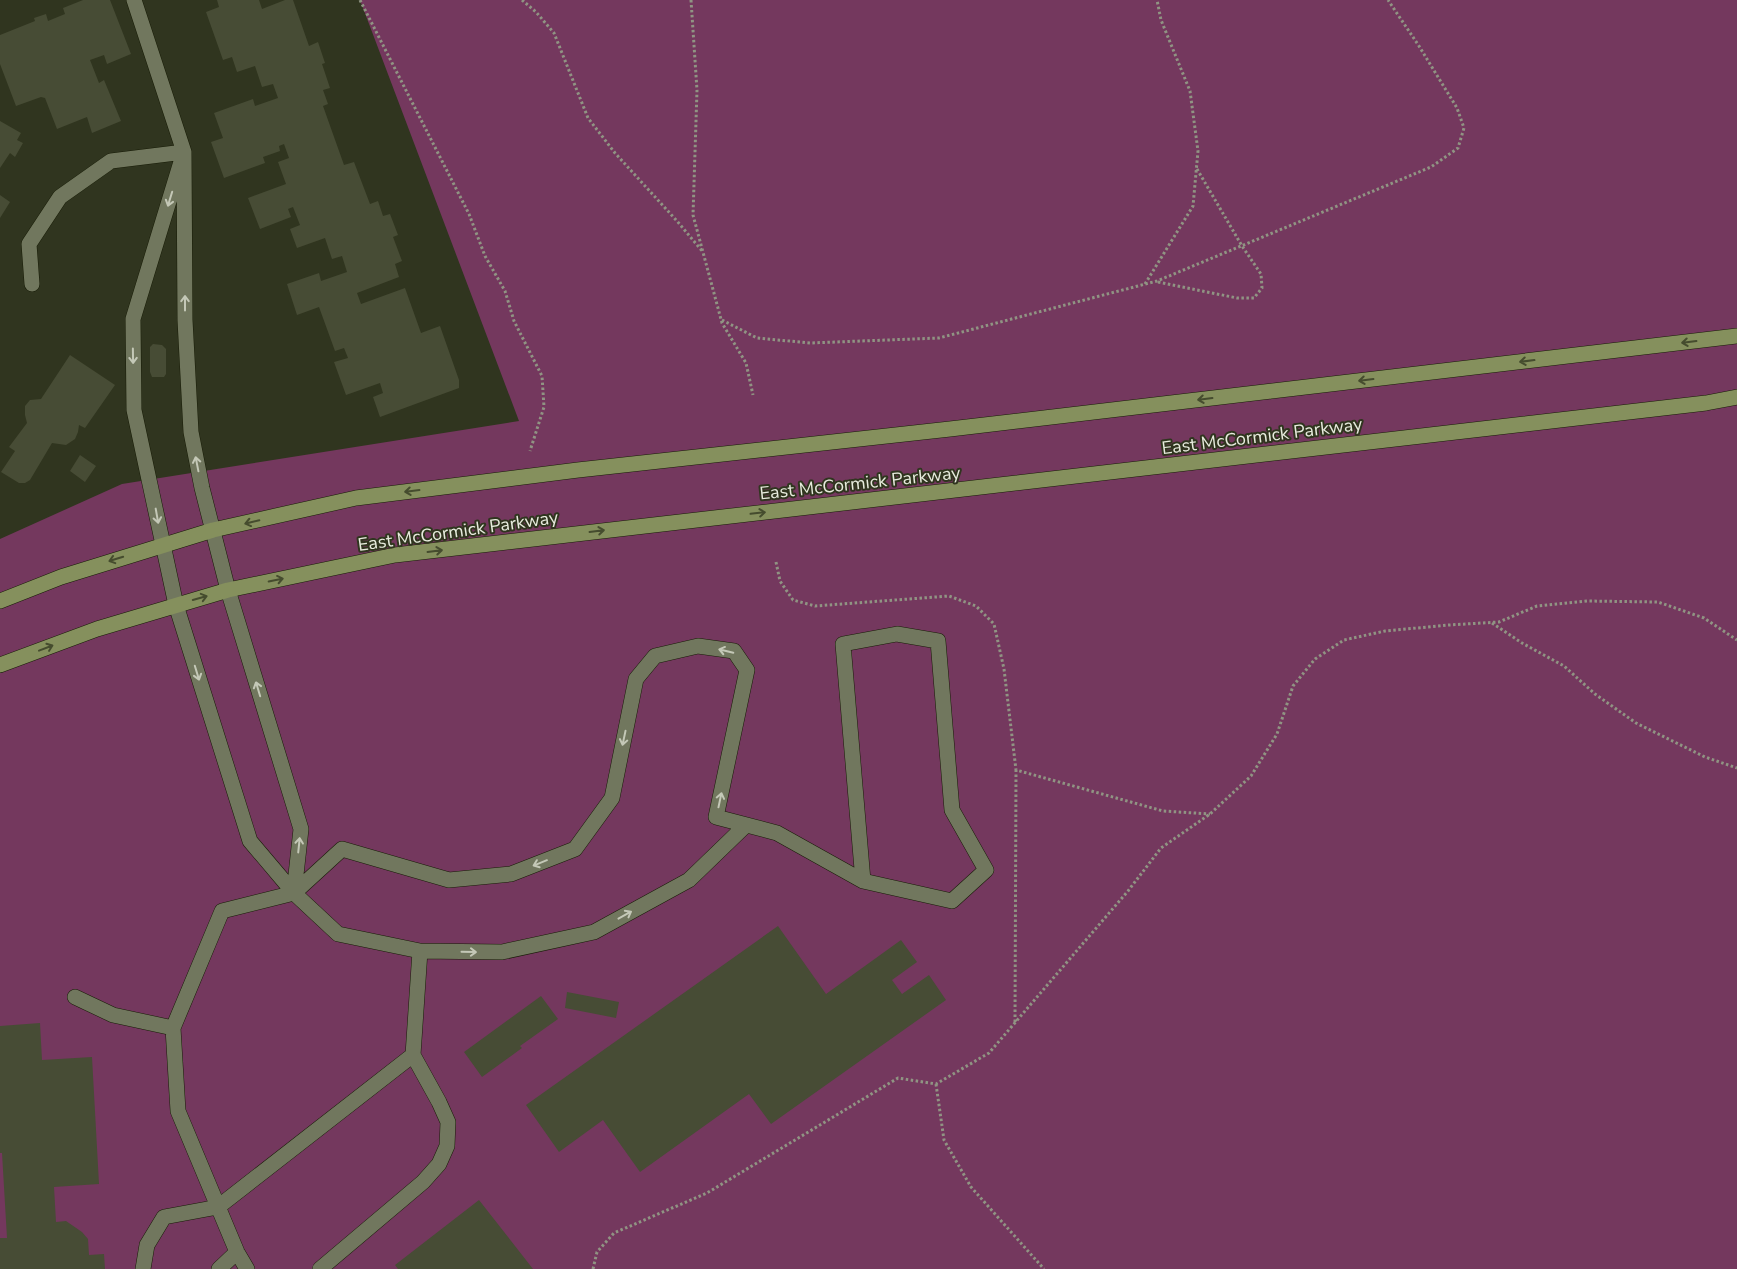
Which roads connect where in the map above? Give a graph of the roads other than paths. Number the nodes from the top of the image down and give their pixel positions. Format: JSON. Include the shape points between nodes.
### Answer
{"nodes":[{"id":1,"x":134,"y":0,"type":"edge"},
{"id":2,"x":184,"y":152,"type":"junction"},
{"id":3,"x":32,"y":284,"type":"dead end"},
{"id":4,"x":1737,"y":336,"type":"edge"},
{"id":5,"x":1737,"y":397,"type":"edge"},
{"id":6,"x":213,"y":530,"type":"junction"},
{"id":7,"x":162,"y":545,"type":"junction"},
{"id":8,"x":228,"y":590,"type":"junction"},
{"id":9,"x":0,"y":601,"type":"edge"},
{"id":10,"x":176,"y":605,"type":"junction"},
{"id":11,"x":0,"y":665,"type":"edge"},
{"id":12,"x":746,"y":825,"type":"junction"},
{"id":13,"x":863,"y":880,"type":"junction"},
{"id":14,"x":294,"y":893,"type":"junction"},
{"id":15,"x":420,"y":951,"type":"junction"},
{"id":16,"x":75,"y":997,"type":"dead end"},
{"id":17,"x":173,"y":1028,"type":"junction"},
{"id":18,"x":413,"y":1055,"type":"junction"},
{"id":19,"x":218,"y":1207,"type":"junction"},
{"id":20,"x":237,"y":1252,"type":"junction"},
{"id":21,"x":143,"y":1269,"type":"edge"},
{"id":22,"x":219,"y":1269,"type":"edge"},
{"id":23,"x":247,"y":1269,"type":"edge"},
{"id":24,"x":320,"y":1269,"type":"edge"}],
"edges":[{"from":1,"to":2,"type":"street"},
{"from":2,"to":3,"type":"street","via":[[111,161],[60,197],[29,244]]},
{"from":6,"to":2,"type":"street","one_way":true,"via":[[191,432],[185,320]]},
{"from":2,"to":7,"type":"street","one_way":true,"via":[[133,319],[134,410]]},
{"from":4,"to":6,"type":"main road","one_way":true,"via":[[365,497]]},
{"from":8,"to":5,"type":"main road","name":"East McCormick Parkway","one_way":true,"via":[[395,555],[1687,406]]},
{"from":6,"to":7,"type":"main road"},
{"from":6,"to":8,"type":"street"},
{"from":7,"to":9,"type":"main road","one_way":true,"via":[[61,576]]},
{"from":7,"to":10,"type":"street"},
{"from":10,"to":8,"type":"main road","name":"East McCormick Parkway","one_way":true},
{"from":14,"to":8,"type":"street","one_way":true,"via":[[301,829]]},
{"from":11,"to":10,"type":"main road","name":"East McCormick Parkway","one_way":true,"via":[[97,628]]},
{"from":10,"to":14,"type":"street","one_way":true,"via":[[250,841]]},
{"from":12,"to":13,"type":"street","via":[[777,833]]},
{"from":12,"to":14,"type":"street","one_way":true,"via":[[716,817],[747,670],[734,651],[698,646],[655,656],[636,679],[612,798],[575,849],[511,874],[449,880],[342,848]]},
{"from":15,"to":12,"type":"street","one_way":true,"via":[[502,952],[594,932],[689,880]]},
{"from":13,"to":13,"type":"street","via":[[952,901],[986,870],[952,810],[938,641],[897,634],[843,644]]},
{"from":14,"to":15,"type":"street","via":[[338,934]]},
{"from":14,"to":17,"type":"street","via":[[222,911]]},
{"from":15,"to":18,"type":"street"},
{"from":16,"to":17,"type":"street","via":[[113,1015]]},
{"from":17,"to":19,"type":"street","via":[[178,1111]]},
{"from":18,"to":19,"type":"street"},
{"from":18,"to":24,"type":"street","via":[[448,1122],[447,1146],[439,1164],[423,1182]]},
{"from":19,"to":20,"type":"street"},
{"from":19,"to":21,"type":"street","via":[[164,1217],[147,1245]]},
{"from":20,"to":22,"type":"street"},
{"from":20,"to":23,"type":"street"}]}
